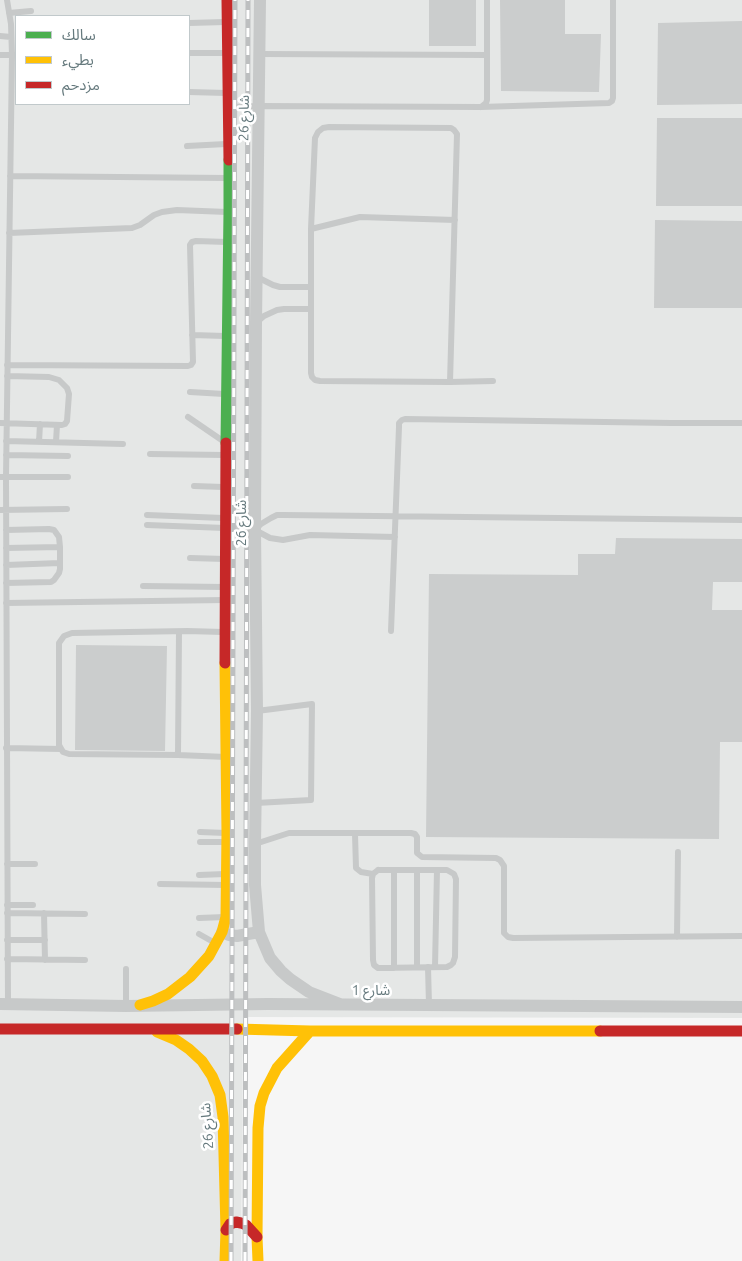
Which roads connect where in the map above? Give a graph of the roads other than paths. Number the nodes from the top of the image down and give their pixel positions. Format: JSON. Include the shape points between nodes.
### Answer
{"nodes":[{"id":1,"x":7,"y":0,"type":"edge"},
{"id":2,"x":227,"y":0,"type":"edge"},
{"id":3,"x":260,"y":0,"type":"edge"},
{"id":4,"x":487,"y":0,"type":"edge"},
{"id":5,"x":613,"y":0,"type":"edge"},
{"id":6,"x":31,"y":11,"type":"dead end"},
{"id":7,"x":9,"y":13,"type":"junction"},
{"id":8,"x":227,"y":22,"type":"junction"},
{"id":9,"x":190,"y":24,"type":"edge"},
{"id":10,"x":0,"y":36,"type":"edge"},
{"id":11,"x":11,"y":37,"type":"junction"},
{"id":12,"x":227,"y":52,"type":"junction"},
{"id":13,"x":190,"y":53,"type":"edge"},
{"id":14,"x":260,"y":54,"type":"junction"},
{"id":15,"x":0,"y":55,"type":"edge"},
{"id":16,"x":14,"y":55,"type":"edge"},
{"id":17,"x":487,"y":55,"type":"junction"},
{"id":18,"x":190,"y":92,"type":"edge"},
{"id":19,"x":228,"y":93,"type":"junction"},
{"id":20,"x":259,"y":106,"type":"junction"},
{"id":21,"x":228,"y":107,"type":"junction"},
{"id":22,"x":481,"y":107,"type":"junction"},
{"id":23,"x":228,"y":144,"type":"junction"},
{"id":24,"x":187,"y":146,"type":"dead end"},
{"id":25,"x":10,"y":176,"type":"junction"},
{"id":26,"x":228,"y":178,"type":"junction"},
{"id":27,"x":229,"y":212,"type":"junction"},
{"id":28,"x":455,"y":220,"type":"junction"},
{"id":29,"x":311,"y":229,"type":"junction"},
{"id":30,"x":9,"y":233,"type":"junction"},
{"id":31,"x":228,"y":242,"type":"junction"},
{"id":32,"x":257,"y":277,"type":"junction"},
{"id":33,"x":311,"y":287,"type":"junction"},
{"id":34,"x":311,"y":310,"type":"junction"},
{"id":35,"x":256,"y":322,"type":"junction"},
{"id":36,"x":192,"y":335,"type":"junction"},
{"id":37,"x":226,"y":336,"type":"junction"},
{"id":38,"x":0,"y":346,"type":"edge"},
{"id":39,"x":8,"y":346,"type":"junction"},
{"id":40,"x":7,"y":365,"type":"junction"},
{"id":41,"x":7,"y":376,"type":"junction"},
{"id":42,"x":494,"y":381,"type":"dead end"},
{"id":43,"x":450,"y":382,"type":"junction"},
{"id":44,"x":190,"y":392,"type":"dead end"},
{"id":45,"x":226,"y":394,"type":"junction"},
{"id":46,"x":188,"y":417,"type":"dead end"},
{"id":47,"x":3,"y":423,"type":"edge"},
{"id":48,"x":742,"y":423,"type":"edge"},
{"id":49,"x":40,"y":424,"type":"junction"},
{"id":50,"x":57,"y":425,"type":"junction"},
{"id":51,"x":6,"y":441,"type":"junction"},
{"id":52,"x":39,"y":442,"type":"junction"},
{"id":53,"x":56,"y":442,"type":"junction"},
{"id":54,"x":123,"y":444,"type":"dead end"},
{"id":55,"x":226,"y":449,"type":"junction"},
{"id":56,"x":150,"y":454,"type":"dead end"},
{"id":57,"x":6,"y":455,"type":"junction"},
{"id":58,"x":68,"y":456,"type":"dead end"},
{"id":59,"x":3,"y":477,"type":"edge"},
{"id":60,"x":68,"y":477,"type":"dead end"},
{"id":61,"x":194,"y":486,"type":"dead end"},
{"id":62,"x":225,"y":487,"type":"junction"},
{"id":63,"x":67,"y":509,"type":"dead end"},
{"id":64,"x":3,"y":510,"type":"edge"},
{"id":65,"x":147,"y":515,"type":"dead end"},
{"id":66,"x":395,"y":516,"type":"junction"},
{"id":67,"x":742,"y":520,"type":"edge"},
{"id":68,"x":146,"y":525,"type":"dead end"},
{"id":69,"x":226,"y":526,"type":"junction"},
{"id":70,"x":256,"y":530,"type":"junction"},
{"id":71,"x":4,"y":533,"type":"edge"},
{"id":72,"x":394,"y":536,"type":"junction"},
{"id":73,"x":60,"y":547,"type":"junction"},
{"id":74,"x":6,"y":548,"type":"junction"},
{"id":75,"x":190,"y":558,"type":"dead end"},
{"id":76,"x":226,"y":559,"type":"junction"},
{"id":77,"x":60,"y":563,"type":"junction"},
{"id":78,"x":6,"y":565,"type":"junction"},
{"id":79,"x":3,"y":575,"type":"edge"},
{"id":80,"x":6,"y":583,"type":"junction"},
{"id":81,"x":143,"y":586,"type":"dead end"},
{"id":82,"x":225,"y":587,"type":"junction"},
{"id":83,"x":225,"y":600,"type":"junction"},
{"id":84,"x":4,"y":607,"type":"edge"},
{"id":85,"x":3,"y":625,"type":"edge"},
{"id":86,"x":179,"y":632,"type":"junction"},
{"id":87,"x":225,"y":632,"type":"junction"},
{"id":88,"x":391,"y":632,"type":"dead end"},
{"id":89,"x":3,"y":641,"type":"edge"},
{"id":90,"x":3,"y":658,"type":"edge"},
{"id":91,"x":3,"y":675,"type":"edge"},
{"id":92,"x":3,"y":688,"type":"edge"},
{"id":93,"x":257,"y":711,"type":"junction"},
{"id":94,"x":6,"y":748,"type":"junction"},
{"id":95,"x":61,"y":749,"type":"junction"},
{"id":96,"x":178,"y":755,"type":"junction"},
{"id":97,"x":226,"y":757,"type":"junction"},
{"id":98,"x":3,"y":779,"type":"edge"},
{"id":99,"x":256,"y":803,"type":"junction"},
{"id":100,"x":200,"y":832,"type":"dead end"},
{"id":101,"x":354,"y":834,"type":"junction"},
{"id":102,"x":227,"y":837,"type":"junction"},
{"id":103,"x":200,"y":842,"type":"dead end"},
{"id":104,"x":255,"y":844,"type":"junction"},
{"id":105,"x":678,"y":852,"type":"dead end"},
{"id":106,"x":7,"y":864,"type":"junction"},
{"id":107,"x":35,"y":864,"type":"dead end"},
{"id":108,"x":394,"y":870,"type":"junction"},
{"id":109,"x":417,"y":870,"type":"junction"},
{"id":110,"x":437,"y":870,"type":"junction"},
{"id":111,"x":373,"y":874,"type":"junction"},
{"id":112,"x":199,"y":875,"type":"dead end"},
{"id":113,"x":226,"y":879,"type":"junction"},
{"id":114,"x":160,"y":884,"type":"dead end"},
{"id":115,"x":7,"y":905,"type":"junction"},
{"id":116,"x":34,"y":905,"type":"dead end"},
{"id":117,"x":7,"y":913,"type":"junction"},
{"id":118,"x":44,"y":914,"type":"junction"},
{"id":119,"x":85,"y":914,"type":"dead end"},
{"id":120,"x":226,"y":916,"type":"junction"},
{"id":121,"x":199,"y":918,"type":"dead end"},
{"id":122,"x":259,"y":932,"type":"junction"},
{"id":123,"x":199,"y":934,"type":"dead end"},
{"id":124,"x":742,"y":936,"type":"edge"},
{"id":125,"x":678,"y":937,"type":"junction"},
{"id":126,"x":219,"y":938,"type":"junction"},
{"id":127,"x":7,"y":940,"type":"junction"},
{"id":128,"x":45,"y":940,"type":"junction"},
{"id":129,"x":8,"y":959,"type":"junction"},
{"id":130,"x":45,"y":960,"type":"junction"},
{"id":131,"x":85,"y":960,"type":"dead end"},
{"id":132,"x":417,"y":967,"type":"junction"},
{"id":133,"x":432,"y":967,"type":"junction"},
{"id":134,"x":394,"y":968,"type":"junction"},
{"id":135,"x":126,"y":969,"type":"dead end"},
{"id":136,"x":4,"y":1004,"type":"edge"},
{"id":137,"x":340,"y":1004,"type":"junction"},
{"id":138,"x":140,"y":1005,"type":"junction"},
{"id":139,"x":429,"y":1005,"type":"junction"},
{"id":140,"x":126,"y":1006,"type":"junction"},
{"id":141,"x":742,"y":1007,"type":"edge"},
{"id":142,"x":144,"y":1028,"type":"junction"},
{"id":143,"x":0,"y":1029,"type":"edge"},
{"id":144,"x":310,"y":1031,"type":"junction"},
{"id":145,"x":742,"y":1032,"type":"edge"},
{"id":146,"x":226,"y":1230,"type":"junction"},
{"id":147,"x":257,"y":1237,"type":"junction"},
{"id":148,"x":225,"y":1261,"type":"edge"},
{"id":149,"x":258,"y":1261,"type":"edge"}],
"edges":[{"from":1,"to":7,"type":"lane"},
{"from":2,"to":8,"type":"street","name":"شارع 26"},
{"from":3,"to":14,"type":"street","name":"شارع 26"},
{"from":4,"to":17,"type":"lane"},
{"from":5,"to":22,"type":"lane","via":[[613,98],[610,103]]},
{"from":6,"to":7,"type":"lane"},
{"from":7,"to":11,"type":"lane"},
{"from":8,"to":9,"type":"lane"},
{"from":8,"to":12,"type":"street","name":"شارع 26"},
{"from":10,"to":11,"type":"lane"},
{"from":11,"to":16,"type":"lane"},
{"from":12,"to":13,"type":"lane"},
{"from":12,"to":19,"type":"street","name":"شارع 26"},
{"from":14,"to":17,"type":"lane"},
{"from":14,"to":20,"type":"street","name":"شارع 26"},
{"from":15,"to":16,"type":"lane"},
{"from":16,"to":25,"type":"lane"},
{"from":17,"to":22,"type":"lane","via":[[486,103]]},
{"from":18,"to":19,"type":"lane"},
{"from":19,"to":21,"type":"street","name":"شارع 26"},
{"from":20,"to":21,"type":"lane"},
{"from":20,"to":22,"type":"lane"},
{"from":20,"to":32,"type":"street","name":"شارع 26"},
{"from":21,"to":23,"type":"street","name":"شارع 26"},
{"from":23,"to":24,"type":"lane"},
{"from":23,"to":26,"type":"street","name":"شارع 26"},
{"from":25,"to":26,"type":"lane"},
{"from":25,"to":30,"type":"lane"},
{"from":26,"to":27,"type":"street","name":"شارع 26"},
{"from":27,"to":30,"type":"lane","via":[[177,210],[154,215],[132,228]]},
{"from":27,"to":31,"type":"street","name":"شارع 26"},
{"from":28,"to":29,"type":"lane","via":[[360,217]]},
{"from":28,"to":29,"type":"lane","via":[[457,134],[454,130],[328,127],[318,132],[315,138]]},
{"from":28,"to":43,"type":"lane"},
{"from":29,"to":33,"type":"lane"},
{"from":30,"to":39,"type":"lane"},
{"from":31,"to":36,"type":"lane","via":[[196,241],[190,245]]},
{"from":31,"to":37,"type":"street","name":"شارع 26"},
{"from":32,"to":33,"type":"lane","via":[[280,287]]},
{"from":32,"to":35,"type":"street","name":"شارع 26"},
{"from":33,"to":34,"type":"lane"},
{"from":34,"to":35,"type":"lane","via":[[277,310]]},
{"from":34,"to":43,"type":"lane","via":[[311,373],[315,380]]},
{"from":35,"to":70,"type":"street","name":"شارع 26"},
{"from":36,"to":37,"type":"lane"},
{"from":36,"to":40,"type":"lane","via":[[193,362],[188,366]]},
{"from":37,"to":45,"type":"street","name":"شارع 26"},
{"from":38,"to":39,"type":"lane"},
{"from":39,"to":40,"type":"lane"},
{"from":40,"to":41,"type":"lane"},
{"from":41,"to":47,"type":"lane"},
{"from":41,"to":50,"type":"lane","via":[[49,377],[64,384],[69,394],[67,421],[64,425]]},
{"from":42,"to":43,"type":"lane"},
{"from":44,"to":45,"type":"lane"},
{"from":45,"to":55,"type":"street","name":"شارع 26"},
{"from":46,"to":55,"type":"lane"},
{"from":47,"to":49,"type":"lane"},
{"from":47,"to":51,"type":"lane"},
{"from":48,"to":66,"type":"lane","via":[[405,418],[399,423]]},
{"from":49,"to":50,"type":"lane"},
{"from":49,"to":52,"type":"lane"},
{"from":50,"to":53,"type":"lane"},
{"from":51,"to":52,"type":"lane"},
{"from":51,"to":57,"type":"lane"},
{"from":52,"to":53,"type":"lane"},
{"from":53,"to":54,"type":"lane"},
{"from":55,"to":56,"type":"lane"},
{"from":55,"to":62,"type":"street","name":"شارع 26"},
{"from":57,"to":58,"type":"lane"},
{"from":57,"to":59,"type":"lane"},
{"from":59,"to":60,"type":"lane"},
{"from":59,"to":64,"type":"lane"},
{"from":61,"to":62,"type":"lane"},
{"from":62,"to":69,"type":"street","name":"شارع 26"},
{"from":63,"to":64,"type":"lane"},
{"from":64,"to":71,"type":"lane"},
{"from":65,"to":69,"type":"lane"},
{"from":66,"to":67,"type":"lane"},
{"from":66,"to":70,"type":"lane","via":[[277,515],[260,524]]},
{"from":66,"to":72,"type":"lane"},
{"from":68,"to":69,"type":"lane"},
{"from":69,"to":70,"type":"street"},
{"from":69,"to":76,"type":"street","name":"شارع 26"},
{"from":70,"to":72,"type":"lane","via":[[270,538],[283,540],[310,535]]},
{"from":70,"to":93,"type":"street","name":"شارع 26"},
{"from":71,"to":73,"type":"lane","via":[[54,530]]},
{"from":71,"to":74,"type":"lane"},
{"from":72,"to":88,"type":"lane"},
{"from":73,"to":74,"type":"lane"},
{"from":73,"to":77,"type":"lane"},
{"from":74,"to":78,"type":"lane"},
{"from":75,"to":76,"type":"lane"},
{"from":76,"to":82,"type":"street","name":"شارع 26"},
{"from":77,"to":78,"type":"lane"},
{"from":77,"to":80,"type":"lane","via":[[59,573],[51,582]]},
{"from":78,"to":79,"type":"lane"},
{"from":79,"to":80,"type":"lane"},
{"from":80,"to":84,"type":"lane"},
{"from":81,"to":82,"type":"lane"},
{"from":82,"to":83,"type":"street","name":"شارع 26"},
{"from":83,"to":84,"type":"lane"},
{"from":83,"to":87,"type":"street","name":"شارع 26"},
{"from":84,"to":85,"type":"lane"},
{"from":85,"to":89,"type":"lane"},
{"from":86,"to":87,"type":"lane"},
{"from":86,"to":95,"type":"lane","via":[[72,633],[64,636],[59,643]]},
{"from":86,"to":96,"type":"lane"},
{"from":87,"to":97,"type":"street","name":"شارع 26"},
{"from":89,"to":90,"type":"lane"},
{"from":90,"to":91,"type":"lane"},
{"from":91,"to":92,"type":"lane"},
{"from":92,"to":94,"type":"lane"},
{"from":93,"to":99,"type":"street","name":"شارع 26"},
{"from":93,"to":99,"type":"lane","via":[[312,704],[311,800]]},
{"from":94,"to":95,"type":"lane"},
{"from":94,"to":98,"type":"lane"},
{"from":95,"to":96,"type":"lane","via":[[69,754]]},
{"from":96,"to":97,"type":"lane"},
{"from":97,"to":102,"type":"street","name":"شارع 26"},
{"from":98,"to":106,"type":"lane"},
{"from":99,"to":104,"type":"street","name":"شارع 26"},
{"from":100,"to":102,"type":"lane"},
{"from":101,"to":104,"type":"lane","via":[[289,833]]},
{"from":101,"to":111,"type":"lane","via":[[356,868]]},
{"from":101,"to":125,"type":"lane","via":[[413,834],[417,838],[417,853],[422,857],[500,860],[504,866],[503,929],[513,938]]},
{"from":102,"to":103,"type":"lane"},
{"from":102,"to":113,"type":"street","name":"شارع 26"},
{"from":104,"to":122,"type":"street","name":"شارع 26"},
{"from":105,"to":125,"type":"lane"},
{"from":106,"to":107,"type":"lane"},
{"from":106,"to":115,"type":"lane"},
{"from":108,"to":109,"type":"lane"},
{"from":108,"to":111,"type":"lane","via":[[378,870]]},
{"from":108,"to":134,"type":"lane"},
{"from":109,"to":110,"type":"lane"},
{"from":109,"to":132,"type":"lane"},
{"from":110,"to":133,"type":"lane"},
{"from":110,"to":133,"type":"lane","via":[[447,870],[456,879],[454,960],[449,966]]},
{"from":111,"to":134,"type":"lane","via":[[374,963],[378,968]]},
{"from":112,"to":113,"type":"lane"},
{"from":113,"to":114,"type":"lane"},
{"from":113,"to":120,"type":"street","name":"شارع 26"},
{"from":115,"to":116,"type":"lane"},
{"from":115,"to":117,"type":"lane"},
{"from":117,"to":118,"type":"lane"},
{"from":117,"to":127,"type":"lane"},
{"from":118,"to":119,"type":"lane"},
{"from":118,"to":128,"type":"lane"},
{"from":120,"to":121,"type":"lane"},
{"from":120,"to":126,"type":"street","name":"شارع 26"},
{"from":122,"to":126,"type":"street"},
{"from":122,"to":137,"type":"street","name":"شارع 26","via":[[270,958],[281,971],[309,992]]},
{"from":123,"to":126,"type":"lane"},
{"from":124,"to":125,"type":"lane"},
{"from":126,"to":138,"type":"street","name":"شارع 26","via":[[200,967],[180,986]]},
{"from":127,"to":128,"type":"lane"},
{"from":127,"to":129,"type":"lane"},
{"from":128,"to":130,"type":"lane"},
{"from":129,"to":130,"type":"lane"},
{"from":129,"to":136,"type":"lane"},
{"from":130,"to":131,"type":"lane"},
{"from":132,"to":133,"type":"lane"},
{"from":132,"to":134,"type":"lane"},
{"from":133,"to":139,"type":"lane"},
{"from":135,"to":140,"type":"lane"},
{"from":136,"to":140,"type":"street","name":"شارع 1"},
{"from":137,"to":138,"type":"street","name":"شارع 1"},
{"from":137,"to":139,"type":"street","name":"شارع 1"},
{"from":138,"to":140,"type":"street","name":"شارع 1"},
{"from":139,"to":141,"type":"street","name":"شارع 1"},
{"from":142,"to":143,"type":"street"},
{"from":142,"to":144,"type":"street"},
{"from":142,"to":146,"type":"street","name":"شارع 26","via":[[176,1040],[189,1049],[207,1068],[216,1085],[223,1117]]},
{"from":144,"to":145,"type":"street"},
{"from":144,"to":147,"type":"street","via":[[277,1068],[262,1099],[258,1128]]},
{"from":146,"to":147,"type":"street","via":[[230,1224],[241,1223]]},
{"from":146,"to":148,"type":"street","name":"شارع 26"},
{"from":147,"to":149,"type":"street"}]}
